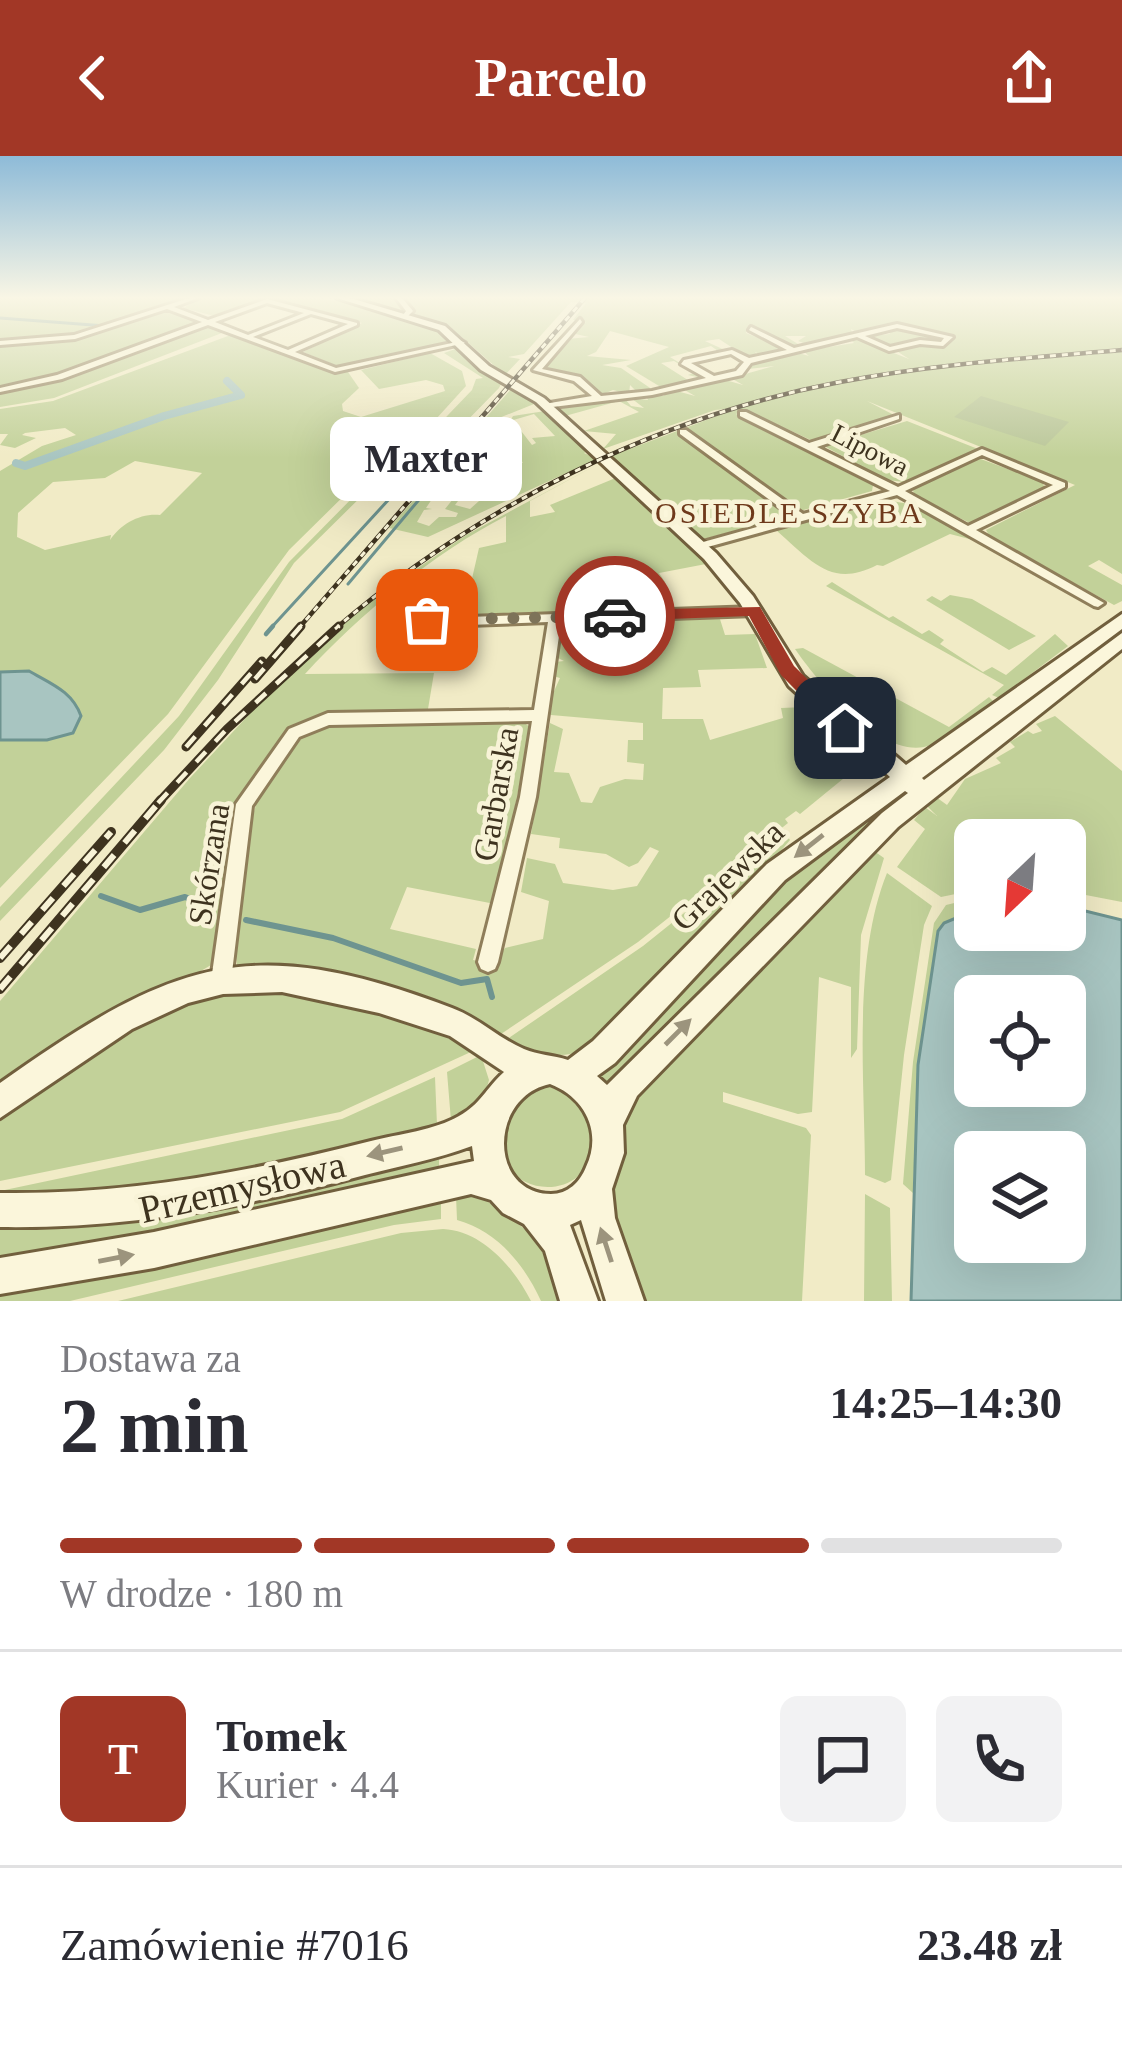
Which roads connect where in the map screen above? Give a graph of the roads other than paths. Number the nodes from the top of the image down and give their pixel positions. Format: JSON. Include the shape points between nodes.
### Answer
{"nodes":[{"id":1,"x":130,"y":351,"type":"edge"},
{"id":2,"x":425,"y":351,"type":"edge"},
{"id":3,"x":469,"y":351,"type":"edge"},
{"id":4,"x":553,"y":351,"type":"edge"},
{"id":5,"x":793,"y":351,"type":"edge"},
{"id":6,"x":290,"y":352,"type":"edge"},
{"id":7,"x":732,"y":352,"type":"joint"},
{"id":8,"x":748,"y":361,"type":"junction"},
{"id":9,"x":712,"y":379,"type":"junction"},
{"id":10,"x":0,"y":390,"type":"edge"},
{"id":11,"x":597,"y":396,"type":"junction"},
{"id":12,"x":628,"y":396,"type":"junction"},
{"id":13,"x":581,"y":400,"type":"junction"},
{"id":14,"x":547,"y":406,"type":"junction"},
{"id":15,"x":743,"y":414,"type":"dead end"},
{"id":16,"x":896,"y":417,"type":"dead end"},
{"id":17,"x":683,"y":433,"type":"dead end"},
{"id":18,"x":810,"y":446,"type":"junction"},
{"id":19,"x":898,"y":490,"type":"junction"},
{"id":20,"x":801,"y":518,"type":"junction"},
{"id":21,"x":968,"y":530,"type":"junction"},
{"id":22,"x":700,"y":546,"type":"junction"},
{"id":23,"x":1098,"y":603,"type":"dead end"},
{"id":24,"x":394,"y":605,"type":"dead end"},
{"id":25,"x":754,"y":610,"type":"junction"},
{"id":26,"x":1122,"y":620,"type":"edge"},
{"id":27,"x":554,"y":627,"type":"junction"},
{"id":28,"x":1122,"y":639,"type":"edge"},
{"id":29,"x":540,"y":715,"type":"junction"},
{"id":30,"x":914,"y":785,"type":"junction"},
{"id":31,"x":488,"y":962,"type":"dead end"},
{"id":32,"x":221,"y":981,"type":"junction"},
{"id":33,"x":466,"y":1027,"type":"junction"},
{"id":34,"x":558,"y":1072,"type":"junction"},
{"id":35,"x":0,"y":1102,"type":"edge"},
{"id":36,"x":496,"y":1107,"type":"junction"},
{"id":37,"x":608,"y":1123,"type":"junction"},
{"id":38,"x":501,"y":1186,"type":"junction"},
{"id":39,"x":595,"y":1187,"type":"junction"},
{"id":40,"x":0,"y":1210,"type":"edge"},
{"id":41,"x":536,"y":1211,"type":"junction"},
{"id":42,"x":0,"y":1276,"type":"edge"},
{"id":43,"x":579,"y":1301,"type":"edge"},
{"id":44,"x":625,"y":1301,"type":"edge"}],
"edges":[{"from":1,"to":10,"type":"street"},
{"from":2,"to":6,"type":"street","via":[[346,370]]},
{"from":3,"to":14,"type":"main road"},
{"from":4,"to":11,"type":"street","via":[[537,370],[579,380]]},
{"from":5,"to":8,"type":"street"},
{"from":7,"to":8,"type":"street"},
{"from":7,"to":9,"type":"street","via":[[684,362]]},
{"from":8,"to":9,"type":"street","via":[[739,373]]},
{"from":9,"to":12,"type":"street"},
{"from":11,"to":12,"type":"street"},
{"from":11,"to":13,"type":"street"},
{"from":12,"to":13,"type":"street"},
{"from":13,"to":14,"type":"street"},
{"from":14,"to":22,"type":"main road"},
{"from":15,"to":18,"type":"street","name":"Lipowa"},
{"from":16,"to":18,"type":"street"},
{"from":17,"to":20,"type":"street"},
{"from":18,"to":19,"type":"street","name":"Lipowa"},
{"from":19,"to":20,"type":"street"},
{"from":19,"to":21,"type":"street","name":"Lipowa"},
{"from":19,"to":21,"type":"street","via":[[982,452],[1061,485]]},
{"from":20,"to":22,"type":"street"},
{"from":21,"to":23,"type":"street","name":"Lipowa"},
{"from":22,"to":25,"type":"main road"},
{"from":24,"to":27,"type":"street","via":[[432,622]]},
{"from":25,"to":27,"type":"street"},
{"from":25,"to":30,"type":"main road","via":[[796,681]]},
{"from":26,"to":30,"type":"main road","name":"Grajewska"},
{"from":27,"to":29,"type":"street","name":"Garbarska"},
{"from":28,"to":30,"type":"main road","name":"Grajewska"},
{"from":29,"to":31,"type":"street","name":"Garbarska"},
{"from":29,"to":32,"type":"street","name":"Skórzana","via":[[328,719],[294,733],[244,804]]},
{"from":30,"to":34,"type":"main road","name":"Grajewska","one_way":true,"via":[[776,872],[604,1052]]},
{"from":37,"to":30,"type":"main road","name":"Grajewska","one_way":true,"via":[[626,1085]]},
{"from":32,"to":33,"type":"main road","via":[[282,979]]},
{"from":32,"to":35,"type":"main road","via":[[140,1009]]},
{"from":33,"to":34,"type":"main road","via":[[509,1059]]},
{"from":33,"to":36,"type":"main road","via":[[490,1054]]},
{"from":34,"to":36,"type":"main road","via":[[518,1079]]},
{"from":34,"to":37,"type":"main road","via":[[591,1089]]},
{"from":36,"to":38,"type":"main road","via":[[488,1150]]},
{"from":36,"to":40,"type":"main road","name":"Przemysłowa","one_way":true,"via":[[463,1133],[160,1202]]},
{"from":37,"to":39,"type":"main road","via":[[608,1156]]},
{"from":38,"to":41,"type":"main road"},
{"from":42,"to":38,"type":"main road","name":"Przemysłowa","one_way":true,"via":[[137,1254],[471,1177]]},
{"from":39,"to":41,"type":"main road","via":[[564,1210]]},
{"from":44,"to":39,"type":"main road","one_way":true},
{"from":41,"to":43,"type":"main road","via":[[560,1240]]}]}
